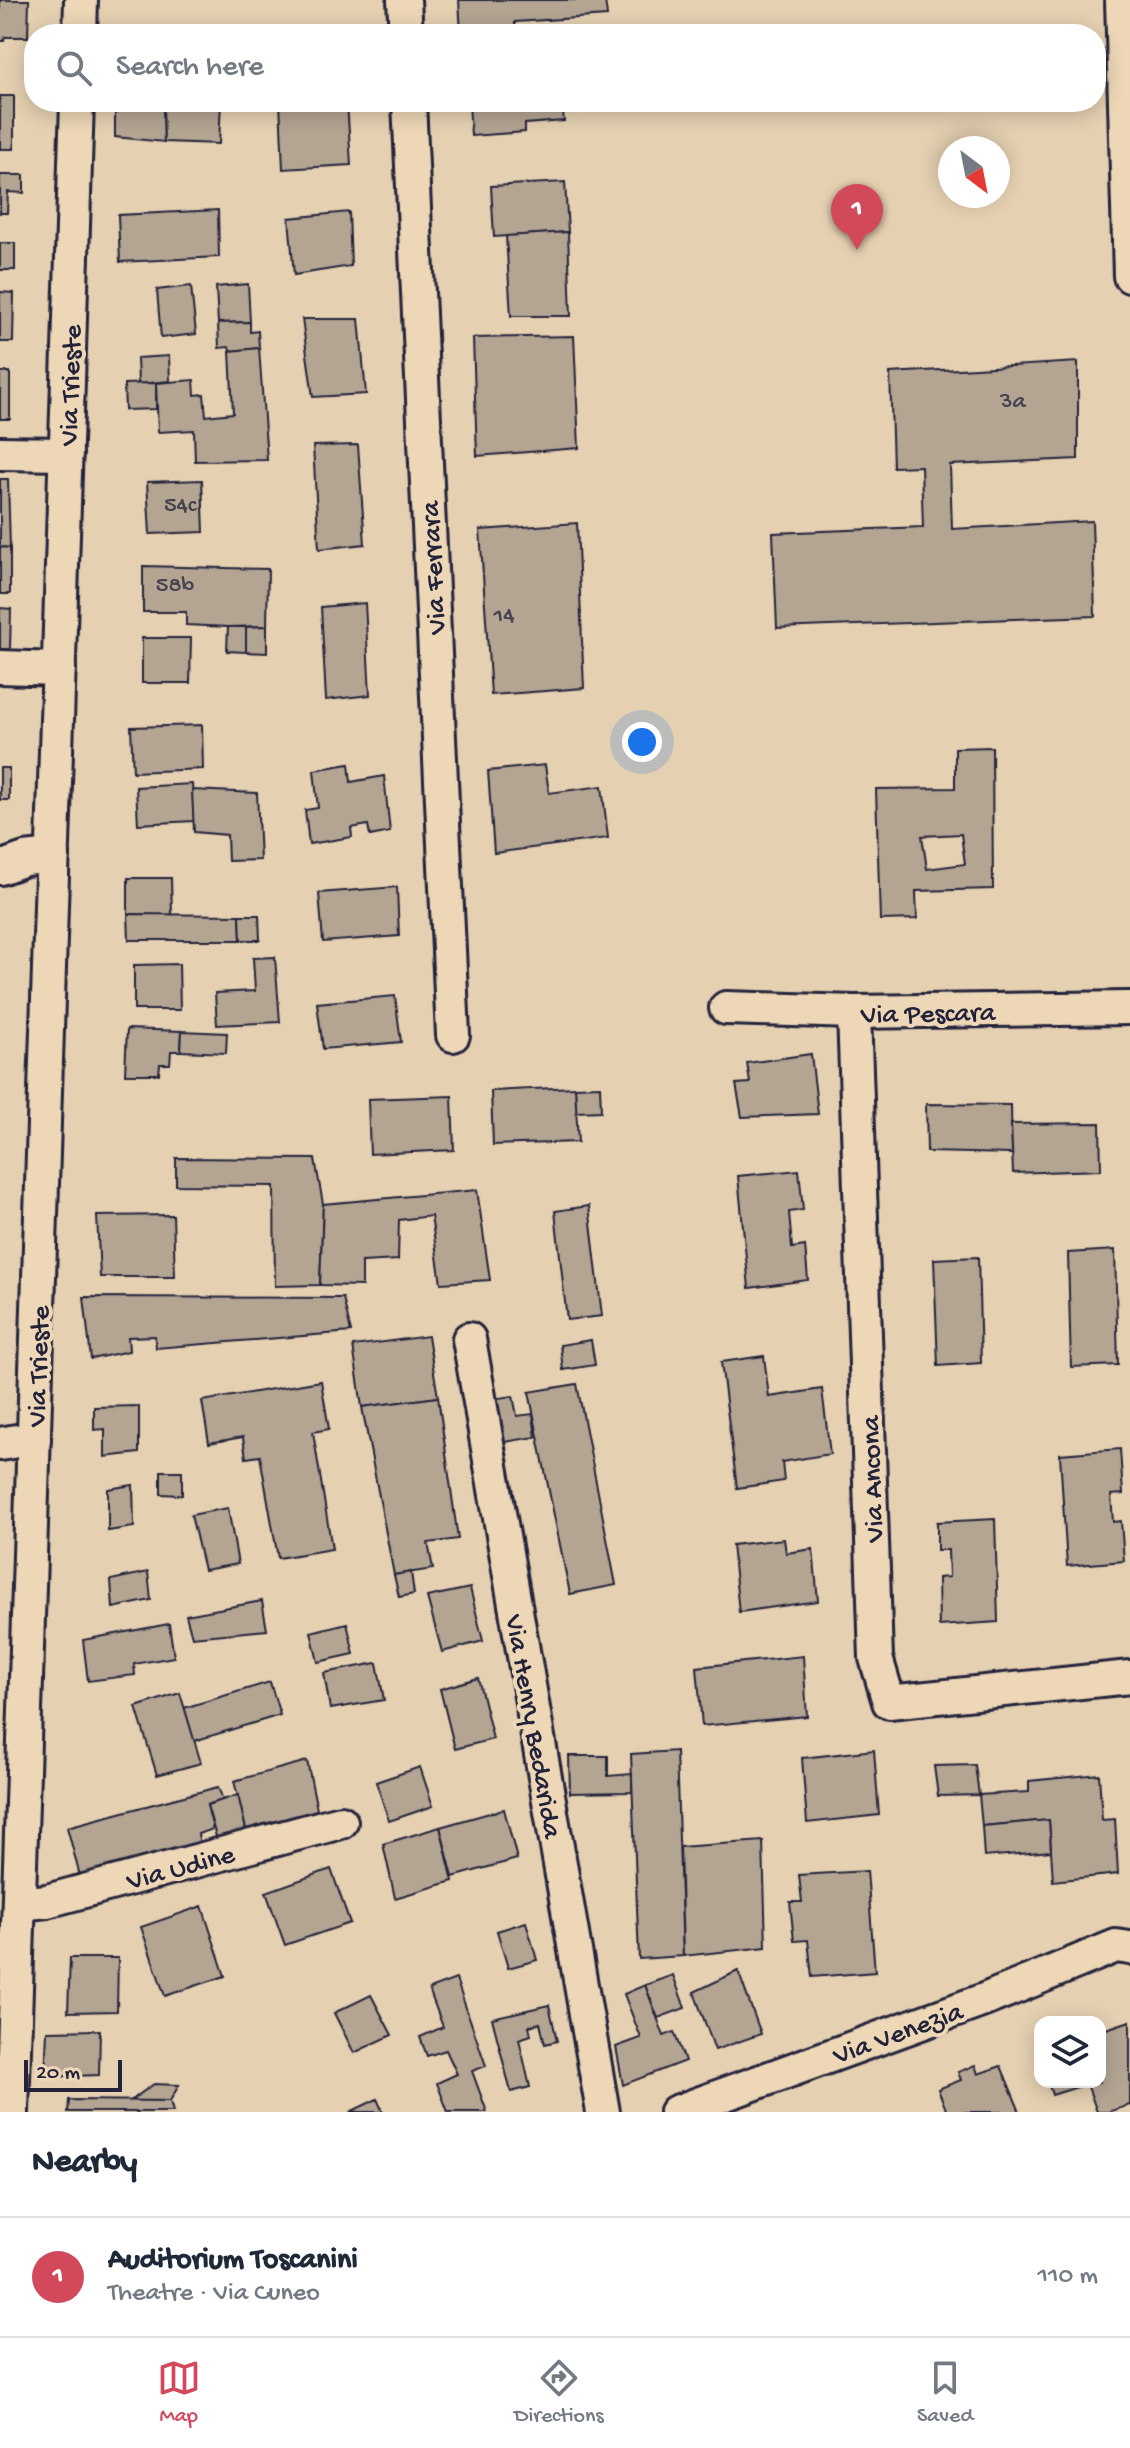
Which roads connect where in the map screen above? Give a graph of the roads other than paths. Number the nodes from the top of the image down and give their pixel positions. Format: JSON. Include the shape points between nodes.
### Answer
{"nodes":[{"id":1,"x":81,"y":0,"type":"edge"},
{"id":2,"x":404,"y":0,"type":"edge"},
{"id":3,"x":1122,"y":0,"type":"edge"},
{"id":4,"x":80,"y":24,"type":"edge"},
{"id":5,"x":405,"y":24,"type":"edge"},
{"id":6,"x":77,"y":112,"type":"edge"},
{"id":7,"x":409,"y":112,"type":"edge"},
{"id":8,"x":1130,"y":276,"type":"edge"},
{"id":9,"x":0,"y":453,"type":"edge"},
{"id":10,"x":66,"y":454,"type":"junction"},
{"id":11,"x":0,"y":667,"type":"edge"},
{"id":12,"x":59,"y":669,"type":"junction"},
{"id":13,"x":53,"y":856,"type":"junction"},
{"id":14,"x":0,"y":868,"type":"edge"},
{"id":15,"x":726,"y":1008,"type":"dead end"},
{"id":16,"x":1130,"y":1008,"type":"edge"},
{"id":17,"x":854,"y":1012,"type":"junction"},
{"id":18,"x":453,"y":1035,"type":"dead end"},
{"id":19,"x":469,"y":1339,"type":"dead end"},
{"id":20,"x":34,"y":1438,"type":"junction"},
{"id":21,"x":0,"y":1444,"type":"edge"},
{"id":22,"x":1130,"y":1677,"type":"edge"},
{"id":23,"x":341,"y":1822,"type":"dead end"},
{"id":24,"x":19,"y":1904,"type":"junction"},
{"id":25,"x":1125,"y":1941,"type":"edge"},
{"id":26,"x":8,"y":2018,"type":"edge"},
{"id":27,"x":12,"y":2112,"type":"edge"},
{"id":28,"x":603,"y":2112,"type":"edge"},
{"id":29,"x":676,"y":2112,"type":"edge"}],
"edges":[{"from":1,"to":4,"type":"street"},
{"from":2,"to":5,"type":"street"},
{"from":3,"to":8,"type":"street"},
{"from":6,"to":10,"type":"street","name":"Via Trieste"},
{"from":7,"to":18,"type":"street","name":"Via Ferrara"},
{"from":9,"to":10,"type":"street"},
{"from":10,"to":12,"type":"street","name":"Via Trieste"},
{"from":11,"to":12,"type":"street"},
{"from":12,"to":13,"type":"street","name":"Via Trieste"},
{"from":13,"to":14,"type":"street"},
{"from":13,"to":20,"type":"street","name":"Via Trieste"},
{"from":15,"to":17,"type":"street","name":"Via Pescara"},
{"from":16,"to":17,"type":"street","name":"Via Pescara"},
{"from":17,"to":22,"type":"street","name":"Via Ancona","via":[[876,1658],[889,1702]]},
{"from":19,"to":28,"type":"street","name":"Via Henry Bedarida"},
{"from":20,"to":21,"type":"street"},
{"from":20,"to":24,"type":"street","name":"Via Trieste"},
{"from":23,"to":24,"type":"street","name":"Via Udine","via":[[47,1901]]},
{"from":24,"to":26,"type":"street","name":"Via Trieste"},
{"from":25,"to":29,"type":"street","name":"Via Venezia","via":[[984,2000]]},
{"from":26,"to":27,"type":"street","name":"Via Trieste"}]}
